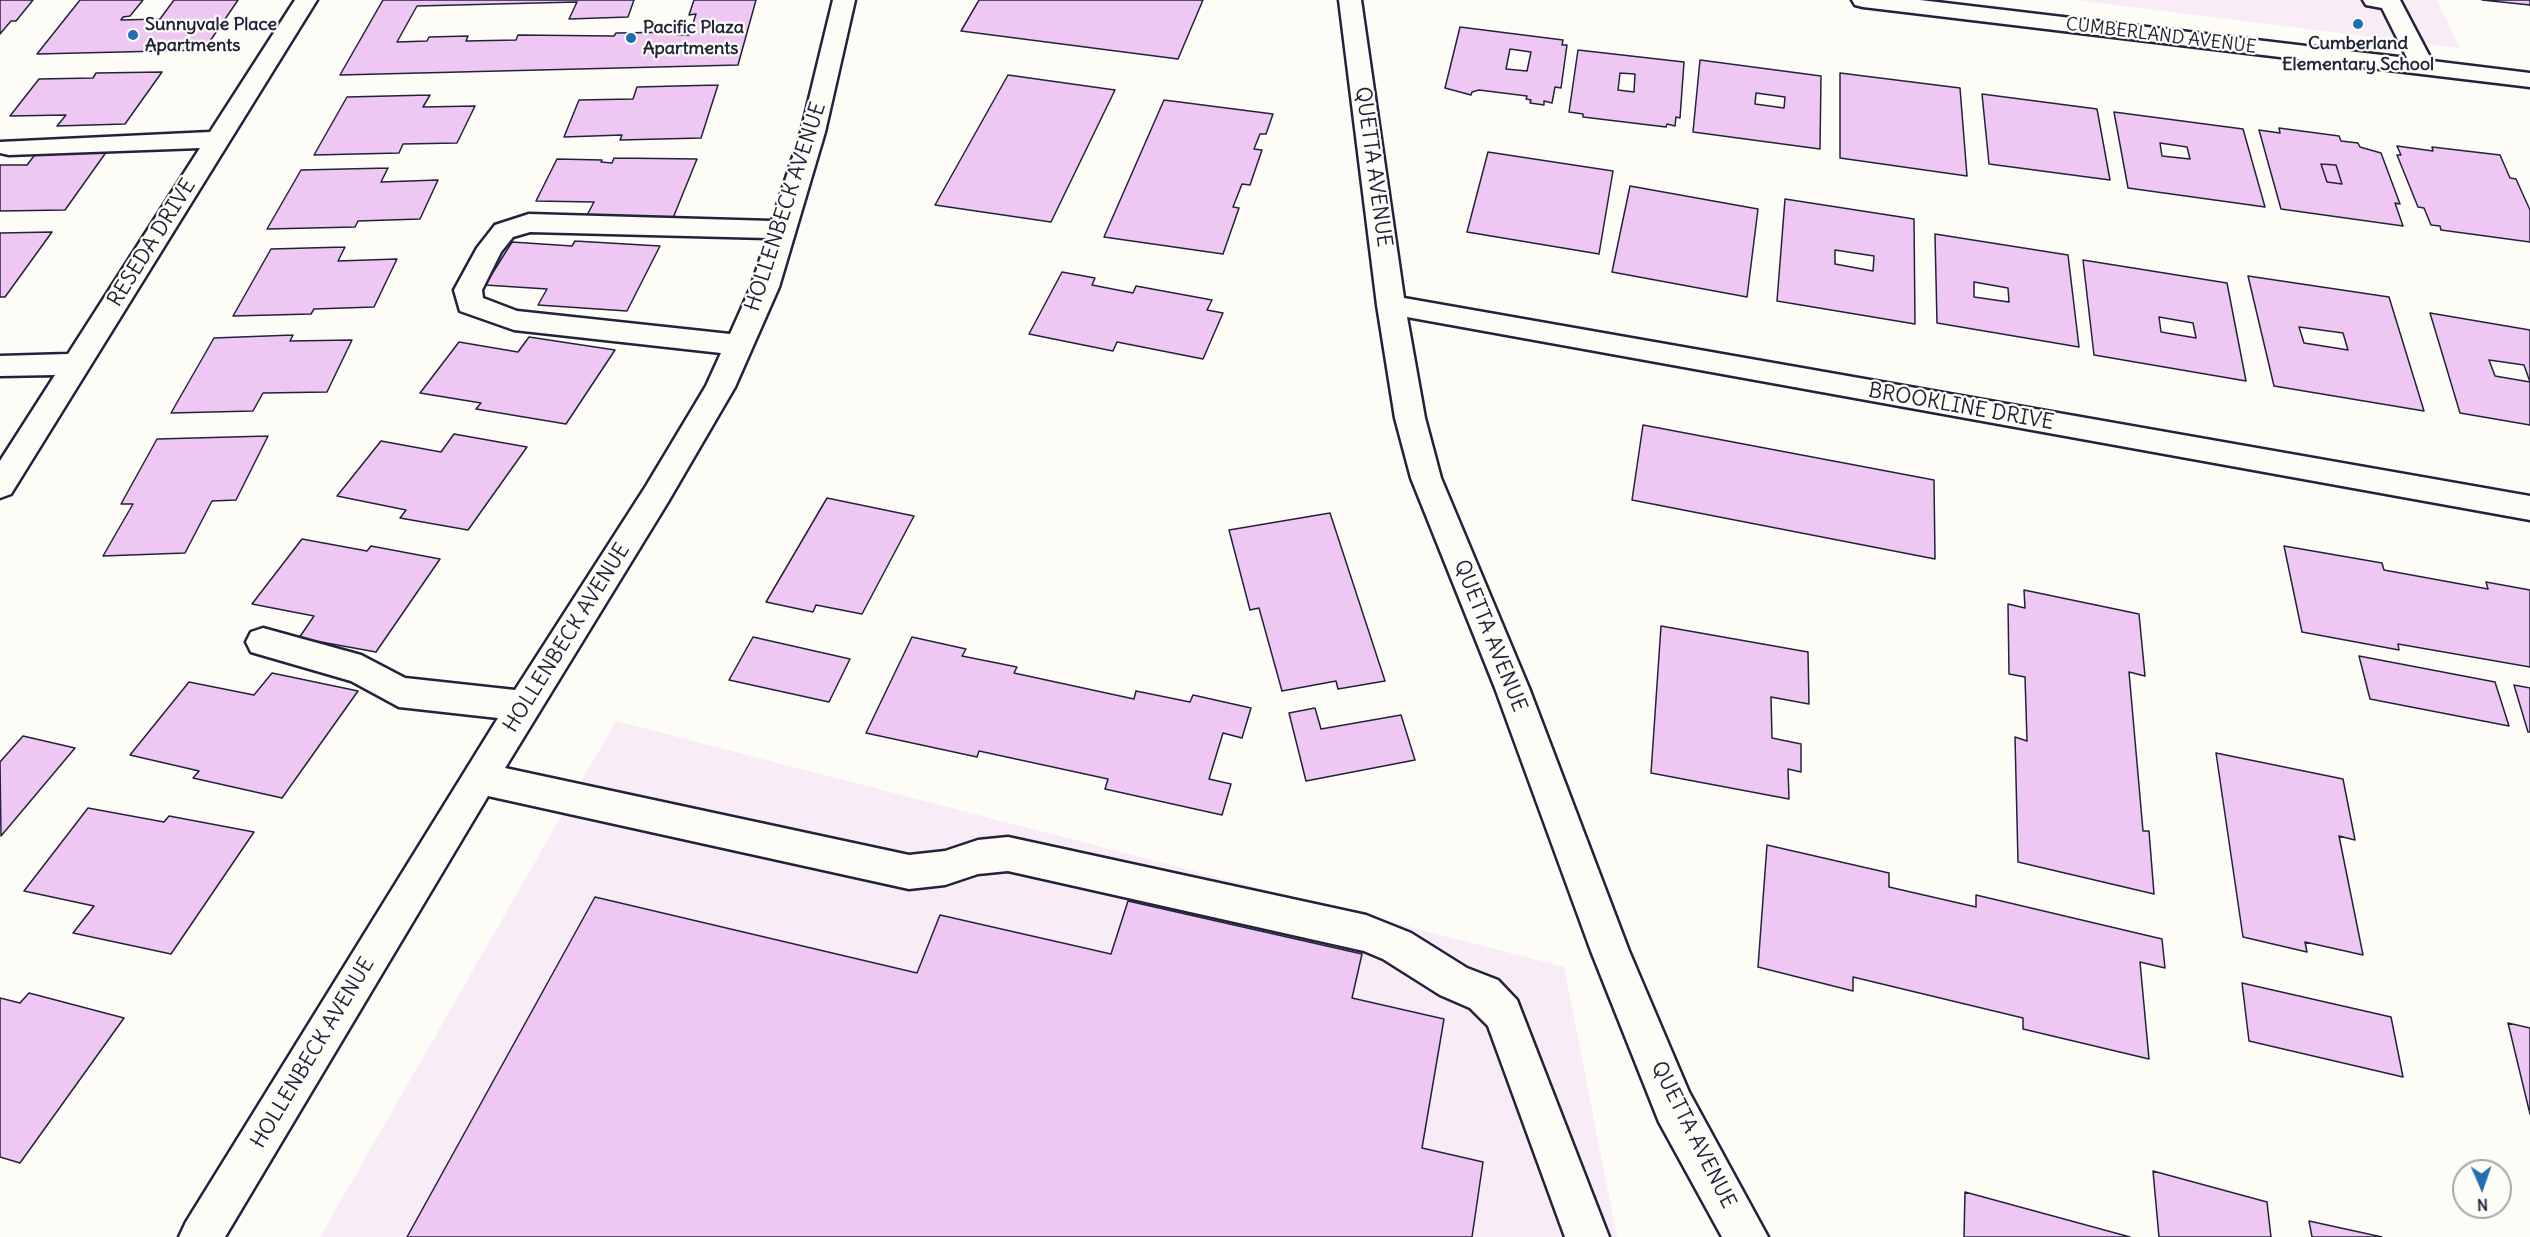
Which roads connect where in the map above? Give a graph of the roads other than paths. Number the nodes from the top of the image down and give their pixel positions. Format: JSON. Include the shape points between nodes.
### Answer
{"nodes":[{"id":1,"x":306,"y":0,"type":"edge"},
{"id":2,"x":844,"y":0,"type":"edge"},
{"id":3,"x":1350,"y":0,"type":"edge"},
{"id":4,"x":1863,"y":0,"type":"edge"},
{"id":5,"x":2374,"y":0,"type":"edge"},
{"id":6,"x":2018,"y":10,"type":"edge"},
{"id":7,"x":2423,"y":67,"type":"junction"},
{"id":8,"x":2530,"y":80,"type":"edge"},
{"id":9,"x":217,"y":140,"type":"junction"},
{"id":10,"x":9,"y":147,"type":"dead end"},
{"id":11,"x":782,"y":231,"type":"junction"},
{"id":12,"x":1391,"y":305,"type":"junction"},
{"id":13,"x":739,"y":345,"type":"junction"},
{"id":14,"x":75,"y":364,"type":"junction"},
{"id":15,"x":0,"y":366,"type":"edge"},
{"id":16,"x":0,"y":486,"type":"edge"},
{"id":17,"x":2530,"y":508,"type":"edge"},
{"id":18,"x":263,"y":642,"type":"dead end"},
{"id":19,"x":524,"y":706,"type":"junction"},
{"id":20,"x":479,"y":778,"type":"junction"},
{"id":21,"x":201,"y":1237,"type":"edge"},
{"id":22,"x":1587,"y":1237,"type":"edge"},
{"id":23,"x":1746,"y":1237,"type":"edge"}],
"edges":[{"from":1,"to":9,"type":"street","name":"RESEDA DRIVE"},
{"from":2,"to":11,"type":"street","name":"HOLLENBECK AVENUE","via":[[813,132]]},
{"from":3,"to":12,"type":"street","name":"QUETTA AVENUE"},
{"from":4,"to":6,"type":"street","name":"CUMBERLAND AVENUE"},
{"from":5,"to":7,"type":"street","via":[[2391,3]]},
{"from":6,"to":7,"type":"street","name":"CUMBERLAND AVENUE"},
{"from":7,"to":8,"type":"street","name":"CUMBERLAND AVENUE"},
{"from":9,"to":10,"type":"street"},
{"from":9,"to":14,"type":"street","name":"RESEDA DRIVE"},
{"from":11,"to":13,"type":"street","name":"HOLLENBECK AVENUE","via":[[765,287]]},
{"from":11,"to":13,"type":"street","via":[[530,223],[504,231],[490,248],[468,290],[470,303],[514,320]]},
{"from":12,"to":17,"type":"street","name":"BROOKLINE DRIVE"},
{"from":12,"to":23,"type":"street","name":"QUETTA AVENUE","via":[[1410,418],[1426,478],[1674,1107]]},
{"from":13,"to":19,"type":"street","name":"HOLLENBECK AVENUE","via":[[720,387],[657,494]]},
{"from":14,"to":15,"type":"street"},
{"from":14,"to":16,"type":"street","name":"RESEDA DRIVE"},
{"from":18,"to":19,"type":"street","via":[[361,669],[399,692]]},
{"from":19,"to":20,"type":"street","name":"HOLLENBECK AVENUE"},
{"from":20,"to":21,"type":"street","name":"HOLLENBECK AVENUE"},
{"from":20,"to":22,"type":"street","via":[[909,872],[1008,854],[1366,933],[1396,946],[1454,982],[1484,994],[1503,1014]]}]}
